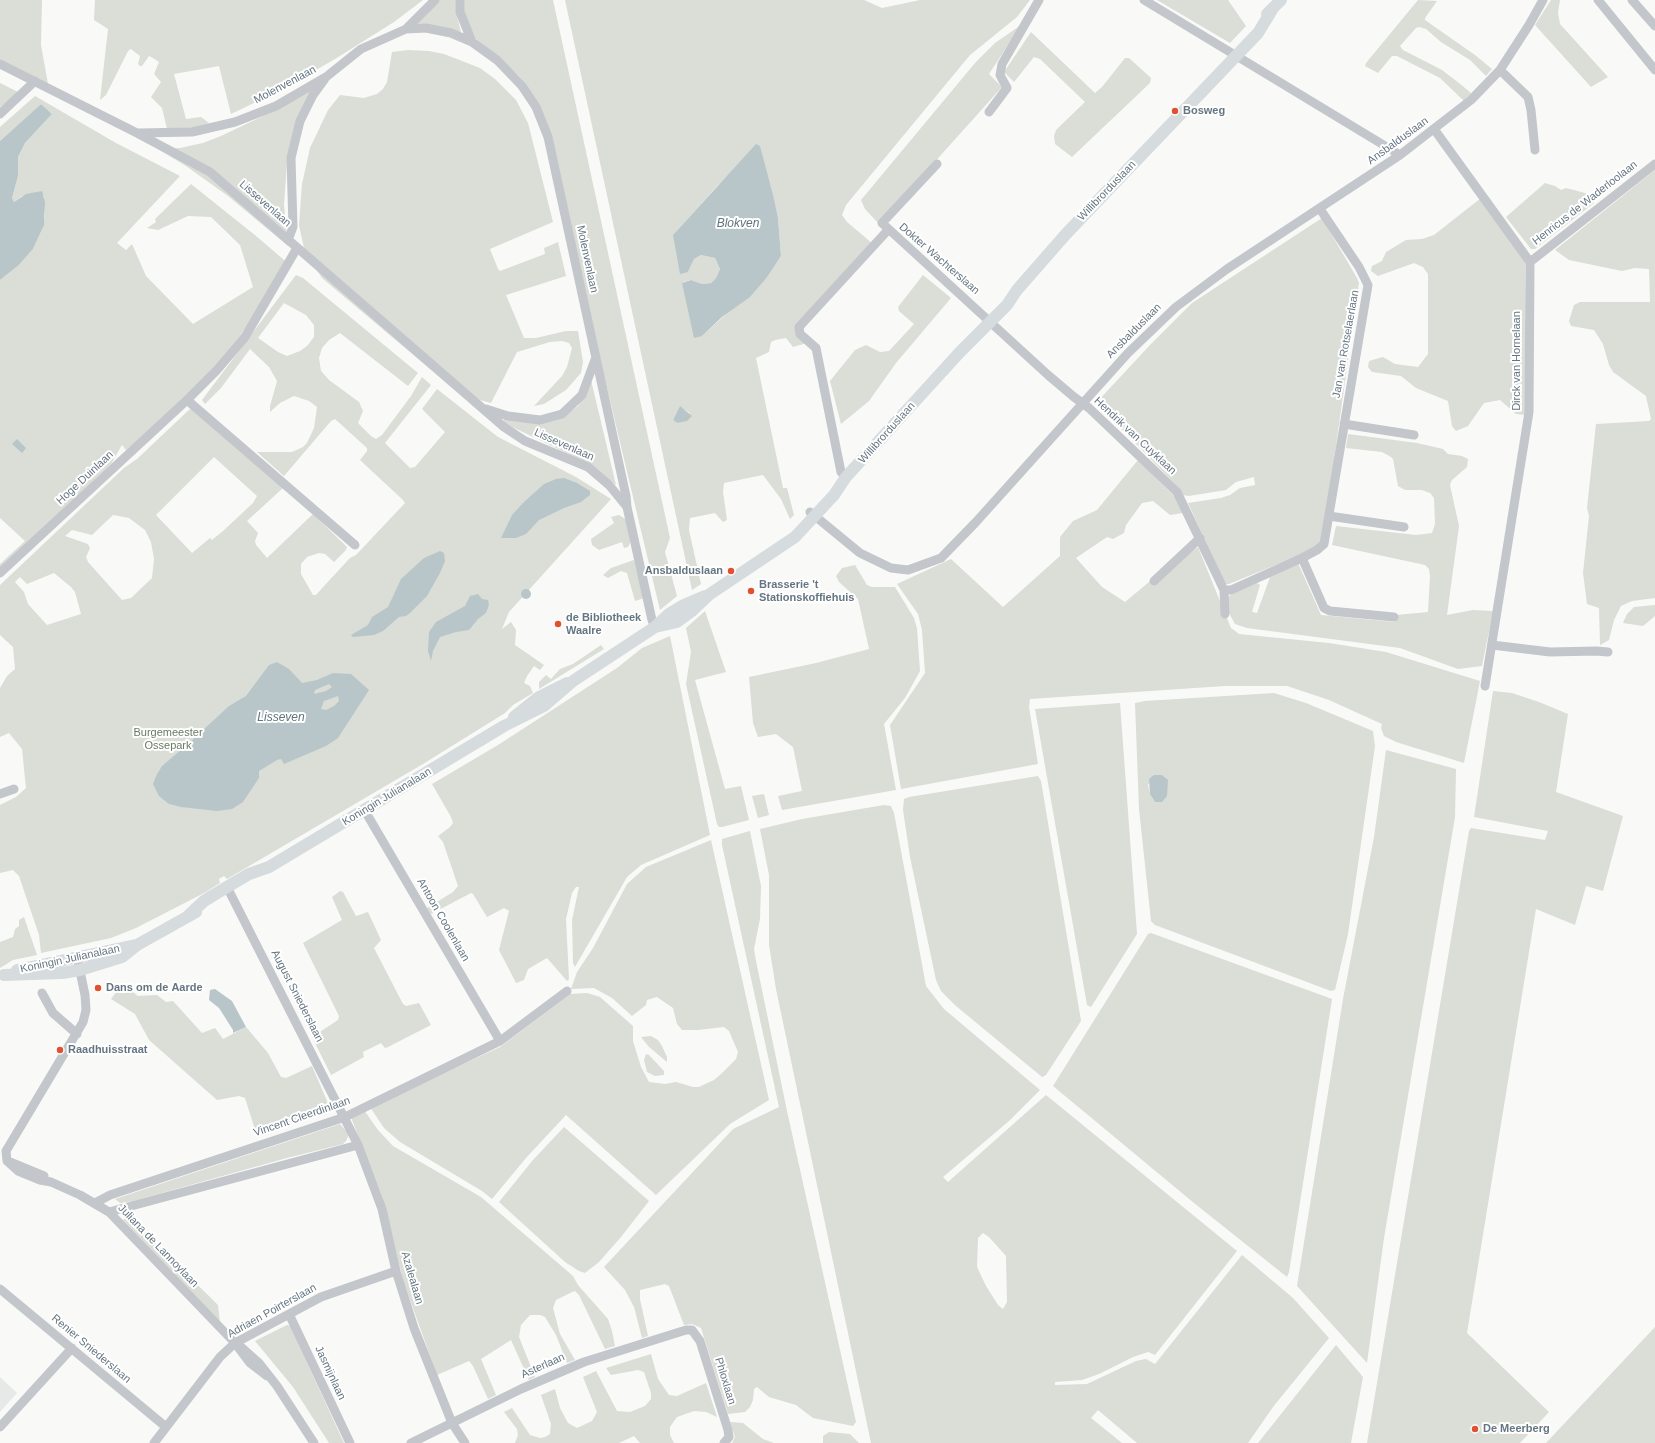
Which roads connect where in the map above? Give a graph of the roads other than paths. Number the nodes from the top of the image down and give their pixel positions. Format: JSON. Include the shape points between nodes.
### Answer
{"nodes":[{"id":1,"x":435,"y":0,"type":"edge"},
{"id":2,"x":460,"y":0,"type":"edge"},
{"id":3,"x":1038,"y":0,"type":"edge"},
{"id":4,"x":1144,"y":0,"type":"edge"},
{"id":5,"x":1281,"y":0,"type":"edge"},
{"id":6,"x":1543,"y":0,"type":"edge"},
{"id":7,"x":1598,"y":0,"type":"edge"},
{"id":8,"x":1632,"y":0,"type":"edge"},
{"id":9,"x":1655,"y":26,"type":"edge"},
{"id":10,"x":406,"y":29,"type":"junction"},
{"id":11,"x":472,"y":42,"type":"junction"},
{"id":12,"x":1234,"y":53,"type":"junction"},
{"id":13,"x":0,"y":64,"type":"edge"},
{"id":14,"x":1500,"y":70,"type":"junction"},
{"id":15,"x":1655,"y":70,"type":"edge"},
{"id":16,"x":326,"y":77,"type":"junction"},
{"id":17,"x":35,"y":82,"type":"junction"},
{"id":18,"x":989,"y":112,"type":"dead end"},
{"id":19,"x":0,"y":114,"type":"edge"},
{"id":20,"x":1434,"y":129,"type":"junction"},
{"id":21,"x":138,"y":133,"type":"junction"},
{"id":22,"x":1535,"y":150,"type":"dead end"},
{"id":23,"x":1400,"y":155,"type":"junction"},
{"id":24,"x":937,"y":164,"type":"dead end"},
{"id":25,"x":1655,"y":164,"type":"edge"},
{"id":26,"x":1320,"y":209,"type":"junction"},
{"id":27,"x":888,"y":230,"type":"junction"},
{"id":28,"x":288,"y":240,"type":"junction"},
{"id":29,"x":297,"y":248,"type":"junction"},
{"id":30,"x":1530,"y":262,"type":"junction"},
{"id":31,"x":989,"y":320,"type":"junction"},
{"id":32,"x":596,"y":357,"type":"junction"},
{"id":33,"x":187,"y":400,"type":"junction"},
{"id":34,"x":1082,"y":403,"type":"junction"},
{"id":35,"x":482,"y":408,"type":"junction"},
{"id":36,"x":1344,"y":424,"type":"junction"},
{"id":37,"x":1414,"y":434,"type":"dead end"},
{"id":38,"x":846,"y":477,"type":"junction"},
{"id":39,"x":627,"y":507,"type":"junction"},
{"id":40,"x":812,"y":514,"type":"junction"},
{"id":41,"x":1329,"y":516,"type":"junction"},
{"id":42,"x":1404,"y":527,"type":"dead end"},
{"id":43,"x":1200,"y":538,"type":"junction"},
{"id":44,"x":355,"y":545,"type":"dead end"},
{"id":45,"x":1302,"y":558,"type":"junction"},
{"id":46,"x":0,"y":573,"type":"edge"},
{"id":47,"x":1154,"y":581,"type":"dead end"},
{"id":48,"x":1224,"y":590,"type":"junction"},
{"id":49,"x":1224,"y":614,"type":"dead end"},
{"id":50,"x":1394,"y":617,"type":"dead end"},
{"id":51,"x":655,"y":627,"type":"junction"},
{"id":52,"x":1492,"y":644,"type":"junction"},
{"id":53,"x":1608,"y":652,"type":"dead end"},
{"id":54,"x":1485,"y":686,"type":"dead end"},
{"id":55,"x":14,"y":789,"type":"dead end"},
{"id":56,"x":0,"y":794,"type":"edge"},
{"id":57,"x":366,"y":811,"type":"junction"},
{"id":58,"x":229,"y":890,"type":"junction"},
{"id":59,"x":137,"y":945,"type":"junction"},
{"id":60,"x":77,"y":958,"type":"junction"},
{"id":61,"x":80,"y":970,"type":"junction"},
{"id":62,"x":2,"y":975,"type":"edge"},
{"id":63,"x":566,"y":991,"type":"dead end"},
{"id":64,"x":42,"y":993,"type":"dead end"},
{"id":65,"x":77,"y":1034,"type":"junction"},
{"id":66,"x":500,"y":1041,"type":"junction"},
{"id":67,"x":345,"y":1117,"type":"junction"},
{"id":68,"x":358,"y":1145,"type":"junction"},
{"id":69,"x":3,"y":1163,"type":"edge"},
{"id":70,"x":95,"y":1203,"type":"junction"},
{"id":71,"x":108,"y":1212,"type":"junction"},
{"id":72,"x":396,"y":1271,"type":"junction"},
{"id":73,"x":0,"y":1289,"type":"edge"},
{"id":74,"x":289,"y":1314,"type":"junction"},
{"id":75,"x":692,"y":1330,"type":"joint"},
{"id":76,"x":235,"y":1343,"type":"junction"},
{"id":77,"x":72,"y":1348,"type":"junction"},
{"id":78,"x":452,"y":1423,"type":"junction"},
{"id":79,"x":0,"y":1427,"type":"edge"},
{"id":80,"x":166,"y":1427,"type":"junction"},
{"id":81,"x":725,"y":1442,"type":"edge"},
{"id":82,"x":154,"y":1443,"type":"edge"},
{"id":83,"x":314,"y":1443,"type":"edge"},
{"id":84,"x":350,"y":1443,"type":"edge"},
{"id":85,"x":411,"y":1443,"type":"edge"},
{"id":86,"x":465,"y":1443,"type":"edge"}],
"edges":[{"from":1,"to":10,"type":"street","name":"Molenvenlaan"},
{"from":2,"to":11,"type":"street","via":[[460,12]]},
{"from":3,"to":18,"type":"street","via":[[1002,64],[1000,75],[1007,88]]},
{"from":4,"to":12,"type":"street"},
{"from":5,"to":12,"type":"main road","name":"Willibrorduslaan","via":[[1258,33]]},
{"from":6,"to":14,"type":"street","name":"Ansbalduslaan"},
{"from":7,"to":15,"type":"street"},
{"from":8,"to":9,"type":"street"},
{"from":10,"to":11,"type":"street","name":"Molenvenlaan","via":[[426,28]]},
{"from":10,"to":16,"type":"street","name":"Molenvenlaan","via":[[361,49]]},
{"from":11,"to":32,"type":"street","name":"Molenvenlaan","via":[[497,60],[522,86],[548,137]]},
{"from":12,"to":23,"type":"street"},
{"from":12,"to":31,"type":"main road","name":"Willibrorduslaan","via":[[1200,94],[1066,234],[1007,305]]},
{"from":13,"to":17,"type":"street","name":"Lissevenlaan"},
{"from":14,"to":20,"type":"street","name":"Ansbalduslaan","via":[[1470,100]]},
{"from":14,"to":22,"type":"street","via":[[1528,97]]},
{"from":16,"to":21,"type":"street","name":"Molenvenlaan","via":[[276,106],[235,122],[192,132]]},
{"from":16,"to":28,"type":"street","name":"Molenvenlaan","via":[[300,121],[296,136],[291,158],[294,227]]},
{"from":17,"to":19,"type":"street"},
{"from":17,"to":21,"type":"street","name":"Lissevenlaan"},
{"from":20,"to":23,"type":"street","name":"Ansbalduslaan"},
{"from":20,"to":30,"type":"street"},
{"from":21,"to":28,"type":"street","name":"Lissevenlaan","via":[[210,172]]},
{"from":23,"to":26,"type":"street","name":"Ansbalduslaan"},
{"from":24,"to":27,"type":"street","name":"Dokter Wachterslaan","via":[[882,224]]},
{"from":25,"to":30,"type":"street","name":"Henricus de Waderloolaan"},
{"from":26,"to":34,"type":"street","name":"Ansbalduslaan","via":[[1227,269],[1176,307],[1128,353]]},
{"from":26,"to":36,"type":"street","name":"Jan van Rotselaerlaan","via":[[1359,267],[1368,285]]},
{"from":27,"to":31,"type":"street","name":"Dokter Wachterslaan"},
{"from":27,"to":38,"type":"street","via":[[799,327],[800,334],[816,348],[841,472]]},
{"from":28,"to":29,"type":"street","name":"Lissevenlaan"},
{"from":29,"to":33,"type":"street","name":"Hoge Duinlaan","via":[[245,337]]},
{"from":29,"to":35,"type":"street","name":"Lissevenlaan"},
{"from":30,"to":52,"type":"street","name":"Dirck van Hornelaan","via":[[1529,412]]},
{"from":31,"to":34,"type":"street","name":"Hendrik van Cuyklaan"},
{"from":31,"to":38,"type":"main road","name":"Willibrorduslaan"},
{"from":32,"to":35,"type":"street","name":"Lissevenlaan","via":[[582,395],[562,414],[540,420],[508,416]]},
{"from":32,"to":39,"type":"street","name":"Molenvenlaan"},
{"from":33,"to":44,"type":"street"},
{"from":33,"to":46,"type":"street","name":"Hoge Duinlaan"},
{"from":34,"to":40,"type":"street","name":"Ansbalduslaan","via":[[953,548],[930,563],[908,570],[891,568],[860,553]]},
{"from":34,"to":43,"type":"street","name":"Hendrik van Cuyklaan","via":[[1177,492]]},
{"from":35,"to":39,"type":"street","name":"Lissevenlaan","via":[[525,441],[588,467],[609,485]]},
{"from":36,"to":37,"type":"street"},
{"from":36,"to":41,"type":"street","name":"Jan van Rotselaerlaan"},
{"from":38,"to":40,"type":"main road","name":"Willibrorduslaan","via":[[834,495]]},
{"from":39,"to":51,"type":"street","name":"Lissevenlaan"},
{"from":40,"to":51,"type":"main road","name":"Willibrorduslaan","via":[[795,537],[710,594],[677,622]]},
{"from":41,"to":42,"type":"street"},
{"from":41,"to":45,"type":"street","name":"Jan van Rotselaerlaan","via":[[1324,544]]},
{"from":43,"to":47,"type":"street"},
{"from":43,"to":48,"type":"street"},
{"from":45,"to":48,"type":"street","name":"Jan van Rotselaerlaan","via":[[1231,590]]},
{"from":45,"to":50,"type":"street","via":[[1324,608],[1330,612]]},
{"from":48,"to":49,"type":"street"},
{"from":51,"to":57,"type":"main road","name":"Koningin Julianalaan","via":[[572,681],[535,700],[504,726]]},
{"from":52,"to":53,"type":"street","via":[[1550,652]]},
{"from":52,"to":54,"type":"street","name":"Dirck van Hornelaan"},
{"from":55,"to":56,"type":"street"},
{"from":57,"to":58,"type":"main road","name":"Koningin Julianalaan","via":[[269,867],[249,874]]},
{"from":57,"to":66,"type":"street","name":"Antoon Coolenlaan"},
{"from":58,"to":59,"type":"main road","name":"Koningin Julianalaan","via":[[204,901],[189,915]]},
{"from":58,"to":67,"type":"street","name":"August Sniederslaan"},
{"from":59,"to":60,"type":"main road","name":"Koningin Julianalaan"},
{"from":59,"to":61,"type":"main road","name":"Koningin Julianalaan","via":[[122,957]]},
{"from":60,"to":61,"type":"street"},
{"from":60,"to":62,"type":"main road","name":"Koningin Julianalaan","via":[[19,969]]},
{"from":61,"to":62,"type":"main road","name":"Koningin Julianalaan"},
{"from":61,"to":65,"type":"street","via":[[86,1010]]},
{"from":63,"to":66,"type":"street","name":"Vincent Cleerdinlaan"},
{"from":64,"to":65,"type":"street","via":[[53,1013]]},
{"from":65,"to":69,"type":"street","via":[[8,1146]]},
{"from":66,"to":67,"type":"street","name":"Vincent Cleerdinlaan"},
{"from":67,"to":68,"type":"street","name":"Azalealaan"},
{"from":67,"to":70,"type":"street","name":"Vincent Cleerdinlaan","via":[[110,1195]]},
{"from":68,"to":71,"type":"street"},
{"from":68,"to":72,"type":"street","name":"Azalealaan","via":[[382,1209]]},
{"from":69,"to":70,"type":"street","name":"Juliana de Lannoylaan","via":[[42,1175]]},
{"from":70,"to":71,"type":"street","name":"Juliana de Lannoylaan"},
{"from":71,"to":76,"type":"street","name":"Juliana de Lannoylaan"},
{"from":72,"to":74,"type":"street","name":"Adriaen Poirterslaan","via":[[321,1297]]},
{"from":72,"to":78,"type":"street","name":"Azalealaan","via":[[414,1328]]},
{"from":73,"to":77,"type":"street","name":"Renier Sniederslaan"},
{"from":74,"to":76,"type":"street","name":"Adriaen Poirterslaan"},
{"from":74,"to":84,"type":"street","name":"Jasmijnlaan"},
{"from":75,"to":78,"type":"street","name":"Asterlaan","via":[[584,1362]]},
{"from":75,"to":81,"type":"street","name":"Phloxlaan","via":[[700,1341],[728,1430]]},
{"from":76,"to":80,"type":"street","name":"Adriaen Poirterslaan","via":[[220,1357]]},
{"from":76,"to":83,"type":"street","name":"Juliana de Lannoylaan","via":[[250,1363],[277,1386]]},
{"from":77,"to":79,"type":"street"},
{"from":77,"to":80,"type":"street","name":"Renier Sniederslaan"},
{"from":78,"to":85,"type":"street","name":"Asterlaan"},
{"from":78,"to":86,"type":"street","name":"Azalealaan"},
{"from":80,"to":82,"type":"street","name":"Adriaen Poirterslaan"}]}
